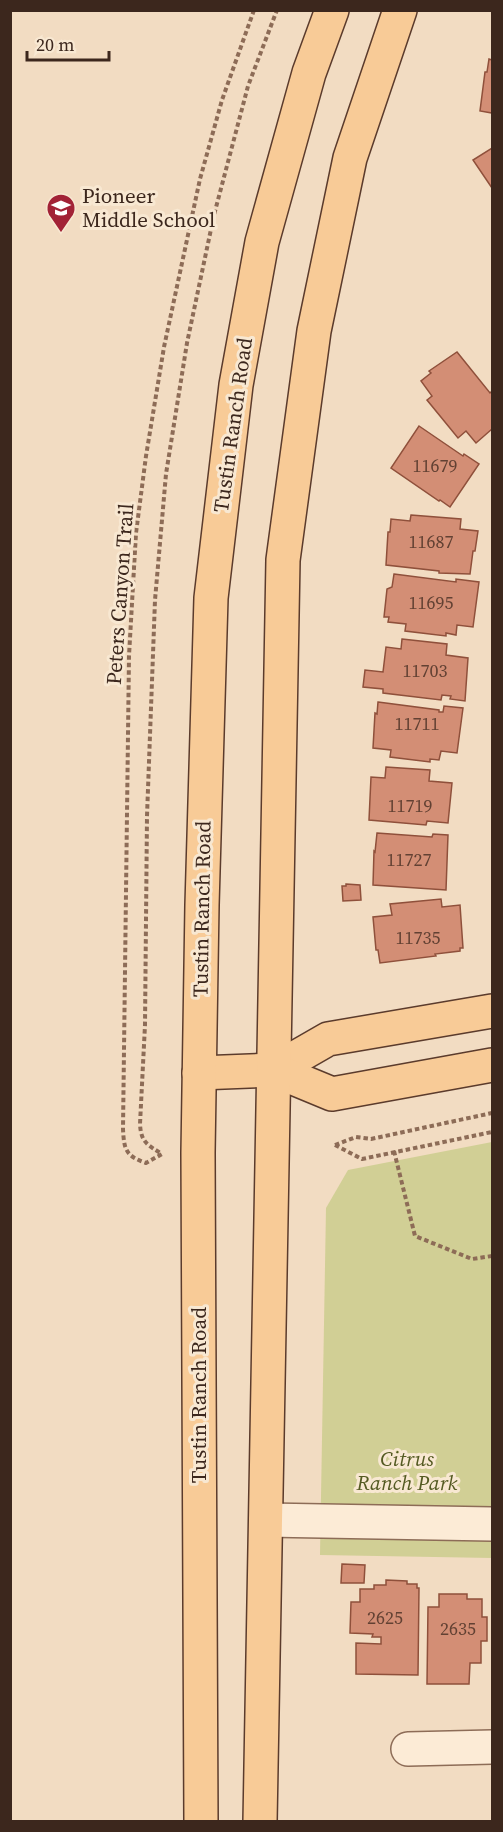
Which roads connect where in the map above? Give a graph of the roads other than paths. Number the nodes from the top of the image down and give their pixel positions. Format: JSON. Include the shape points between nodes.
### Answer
{"nodes":[{"id":1,"x":332,"y":10,"type":"edge"},
{"id":2,"x":400,"y":10,"type":"edge"},
{"id":3,"x":492,"y":1011,"type":"edge"},
{"id":4,"x":492,"y":1065,"type":"edge"},
{"id":5,"x":274,"y":1070,"type":"junction"},
{"id":6,"x":199,"y":1073,"type":"junction"},
{"id":7,"x":266,"y":1520,"type":"junction"},
{"id":8,"x":492,"y":1524,"type":"edge"},
{"id":9,"x":492,"y":1747,"type":"edge"},
{"id":10,"x":408,"y":1749,"type":"dead end"},
{"id":11,"x":201,"y":1821,"type":"edge"},
{"id":12,"x":260,"y":1821,"type":"edge"}],
"edges":[{"from":1,"to":6,"type":"main road","name":"Tustin Ranch Road","via":[[309,73],[262,242],[235,397],[211,598]]},
{"from":2,"to":5,"type":"main road","via":[[350,158],[314,331],[283,560]]},
{"from":3,"to":5,"type":"main road","via":[[328,1040]]},
{"from":4,"to":5,"type":"main road","via":[[332,1094]]},
{"from":5,"to":6,"type":"main road"},
{"from":5,"to":7,"type":"main road"},
{"from":6,"to":11,"type":"main road","name":"Tustin Ranch Road"},
{"from":7,"to":8,"type":"street"},
{"from":7,"to":12,"type":"main road"},
{"from":9,"to":10,"type":"street"}]}
